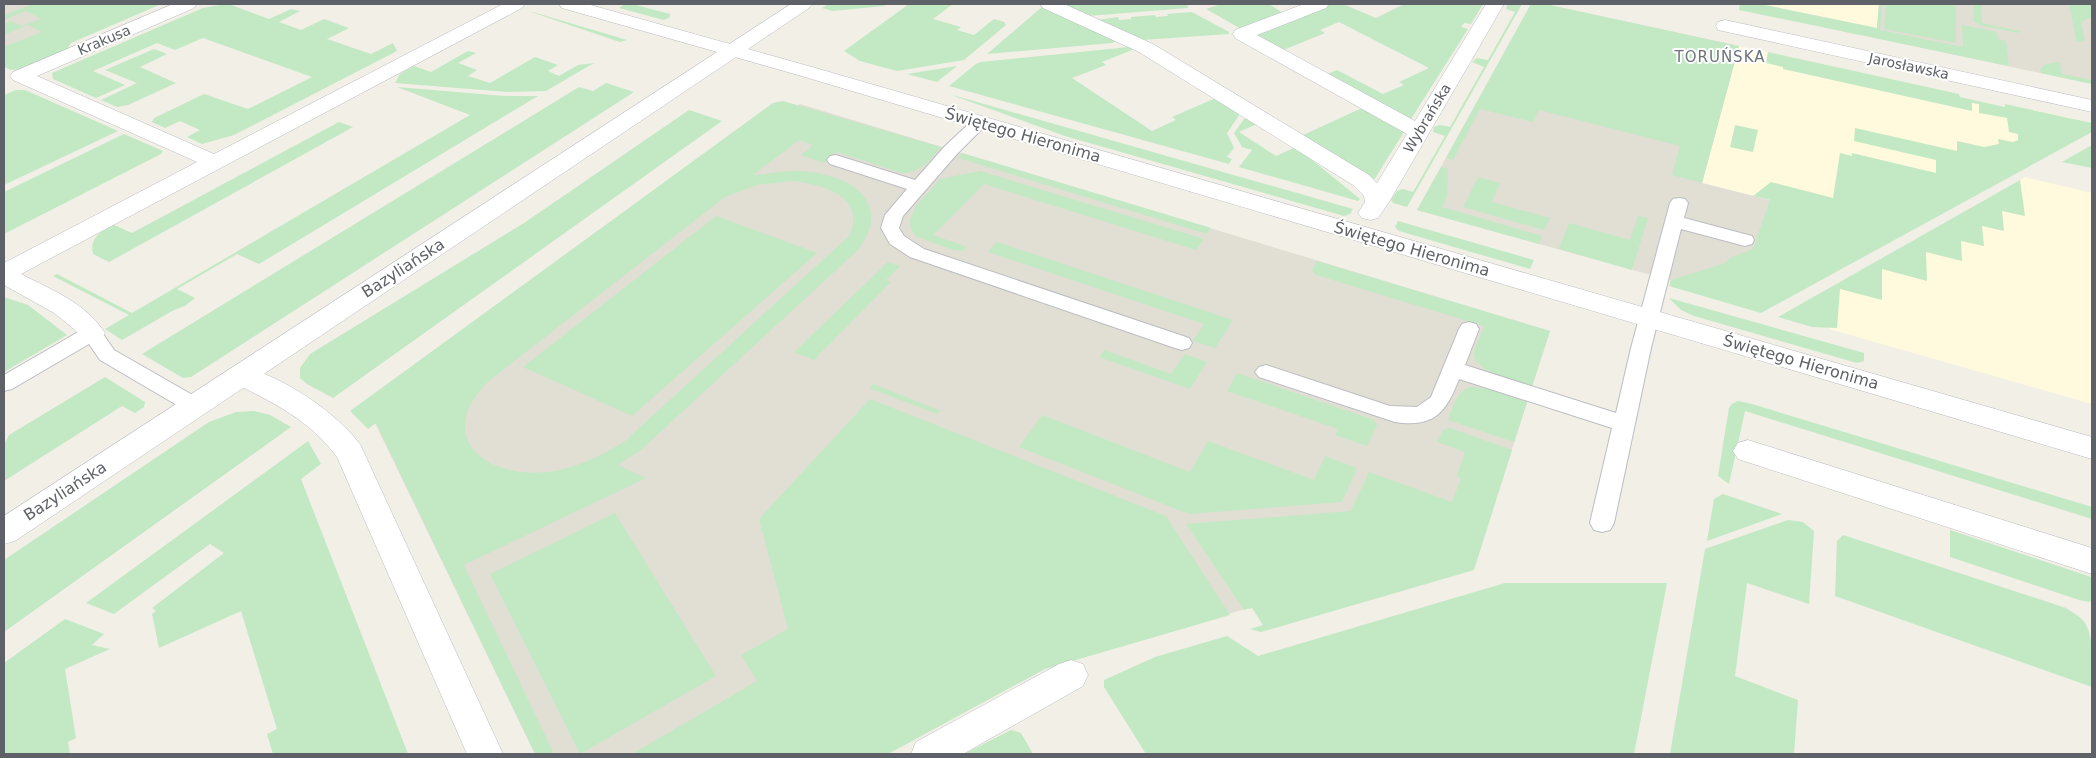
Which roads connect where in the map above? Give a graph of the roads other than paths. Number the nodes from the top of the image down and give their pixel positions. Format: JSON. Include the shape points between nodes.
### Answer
{"nodes":[{"id":1,"x":188,"y":4,"type":"edge"},
{"id":2,"x":516,"y":4,"type":"edge"},
{"id":3,"x":568,"y":4,"type":"edge"},
{"id":4,"x":803,"y":4,"type":"edge"},
{"id":5,"x":1049,"y":4,"type":"edge"},
{"id":6,"x":1276,"y":4,"type":"edge"},
{"id":7,"x":1320,"y":4,"type":"edge"},
{"id":8,"x":1495,"y":4,"type":"edge"},
{"id":9,"x":1295,"y":14,"type":"junction"},
{"id":10,"x":1725,"y":26,"type":"dead end"},
{"id":11,"x":731,"y":51,"type":"junction"},
{"id":12,"x":2092,"y":106,"type":"edge"},
{"id":13,"x":980,"y":122,"type":"junction"},
{"id":14,"x":1419,"y":132,"type":"junction"},
{"id":15,"x":836,"y":160,"type":"dead end"},
{"id":16,"x":215,"y":162,"type":"junction"},
{"id":17,"x":919,"y":187,"type":"junction"},
{"id":18,"x":1377,"y":202,"type":"junction"},
{"id":19,"x":1358,"y":233,"type":"junction"},
{"id":20,"x":1745,"y":240,"type":"dead end"},
{"id":21,"x":4,"y":274,"type":"edge"},
{"id":22,"x":1649,"y":318,"type":"junction"},
{"id":23,"x":1469,"y":328,"type":"dead end"},
{"id":24,"x":92,"y":333,"type":"junction"},
{"id":25,"x":1182,"y":343,"type":"dead end"},
{"id":26,"x":1452,"y":369,"type":"junction"},
{"id":27,"x":1266,"y":372,"type":"dead end"},
{"id":28,"x":242,"y":375,"type":"junction"},
{"id":29,"x":4,"y":384,"type":"edge"},
{"id":30,"x":195,"y":406,"type":"junction"},
{"id":31,"x":1624,"y":424,"type":"junction"},
{"id":32,"x":2092,"y":448,"type":"edge"},
{"id":33,"x":1748,"y":451,"type":"dead end"},
{"id":34,"x":1602,"y":523,"type":"dead end"},
{"id":35,"x":4,"y":532,"type":"edge"},
{"id":36,"x":2092,"y":562,"type":"edge"},
{"id":37,"x":1071,"y":675,"type":"dead end"},
{"id":38,"x":485,"y":754,"type":"edge"},
{"id":39,"x":928,"y":754,"type":"edge"}],
"edges":[{"from":1,"to":16,"type":"street","name":"Krakusa","via":[[20,76]]},
{"from":2,"to":16,"type":"street"},
{"from":3,"to":11,"type":"street","name":"Świętego Hieronima"},
{"from":4,"to":11,"type":"street","name":"Bazyliańska"},
{"from":5,"to":18,"type":"street","via":[[1154,53],[1361,180],[1375,194]]},
{"from":6,"to":9,"type":"street"},
{"from":7,"to":9,"type":"street"},
{"from":8,"to":14,"type":"street","name":"Wybrańska"},
{"from":9,"to":14,"type":"street","via":[[1242,34]]},
{"from":10,"to":12,"type":"street","name":"Jarosławska"},
{"from":11,"to":13,"type":"street","name":"Świętego Hieronima"},
{"from":11,"to":28,"type":"street","name":"Bazyliańska"},
{"from":13,"to":17,"type":"lane"},
{"from":13,"to":19,"type":"street","name":"Świętego Hieronima"},
{"from":14,"to":18,"type":"street","name":"Wybrańska"},
{"from":15,"to":17,"type":"lane"},
{"from":16,"to":21,"type":"street"},
{"from":17,"to":25,"type":"lane","via":[[890,223],[897,240],[911,251]]},
{"from":18,"to":19,"type":"street","name":"Wybrańska"},
{"from":19,"to":22,"type":"street","name":"Świętego Hieronima"},
{"from":20,"to":22,"type":"lane","via":[[1677,212]]},
{"from":21,"to":24,"type":"street","via":[[68,309]]},
{"from":22,"to":31,"type":"lane"},
{"from":22,"to":32,"type":"street","name":"Świętego Hieronima"},
{"from":23,"to":26,"type":"lane"},
{"from":24,"to":29,"type":"lane"},
{"from":24,"to":30,"type":"lane","via":[[107,355]]},
{"from":26,"to":27,"type":"lane","via":[[1437,405],[1423,414],[1410,416],[1388,413]]},
{"from":26,"to":31,"type":"lane"},
{"from":28,"to":30,"type":"street","name":"Bazyliańska"},
{"from":28,"to":38,"type":"street","via":[[321,419],[350,452]]},
{"from":30,"to":35,"type":"street","name":"Bazyliańska"},
{"from":31,"to":34,"type":"lane"},
{"from":33,"to":36,"type":"street"},
{"from":37,"to":39,"type":"street"}]}
